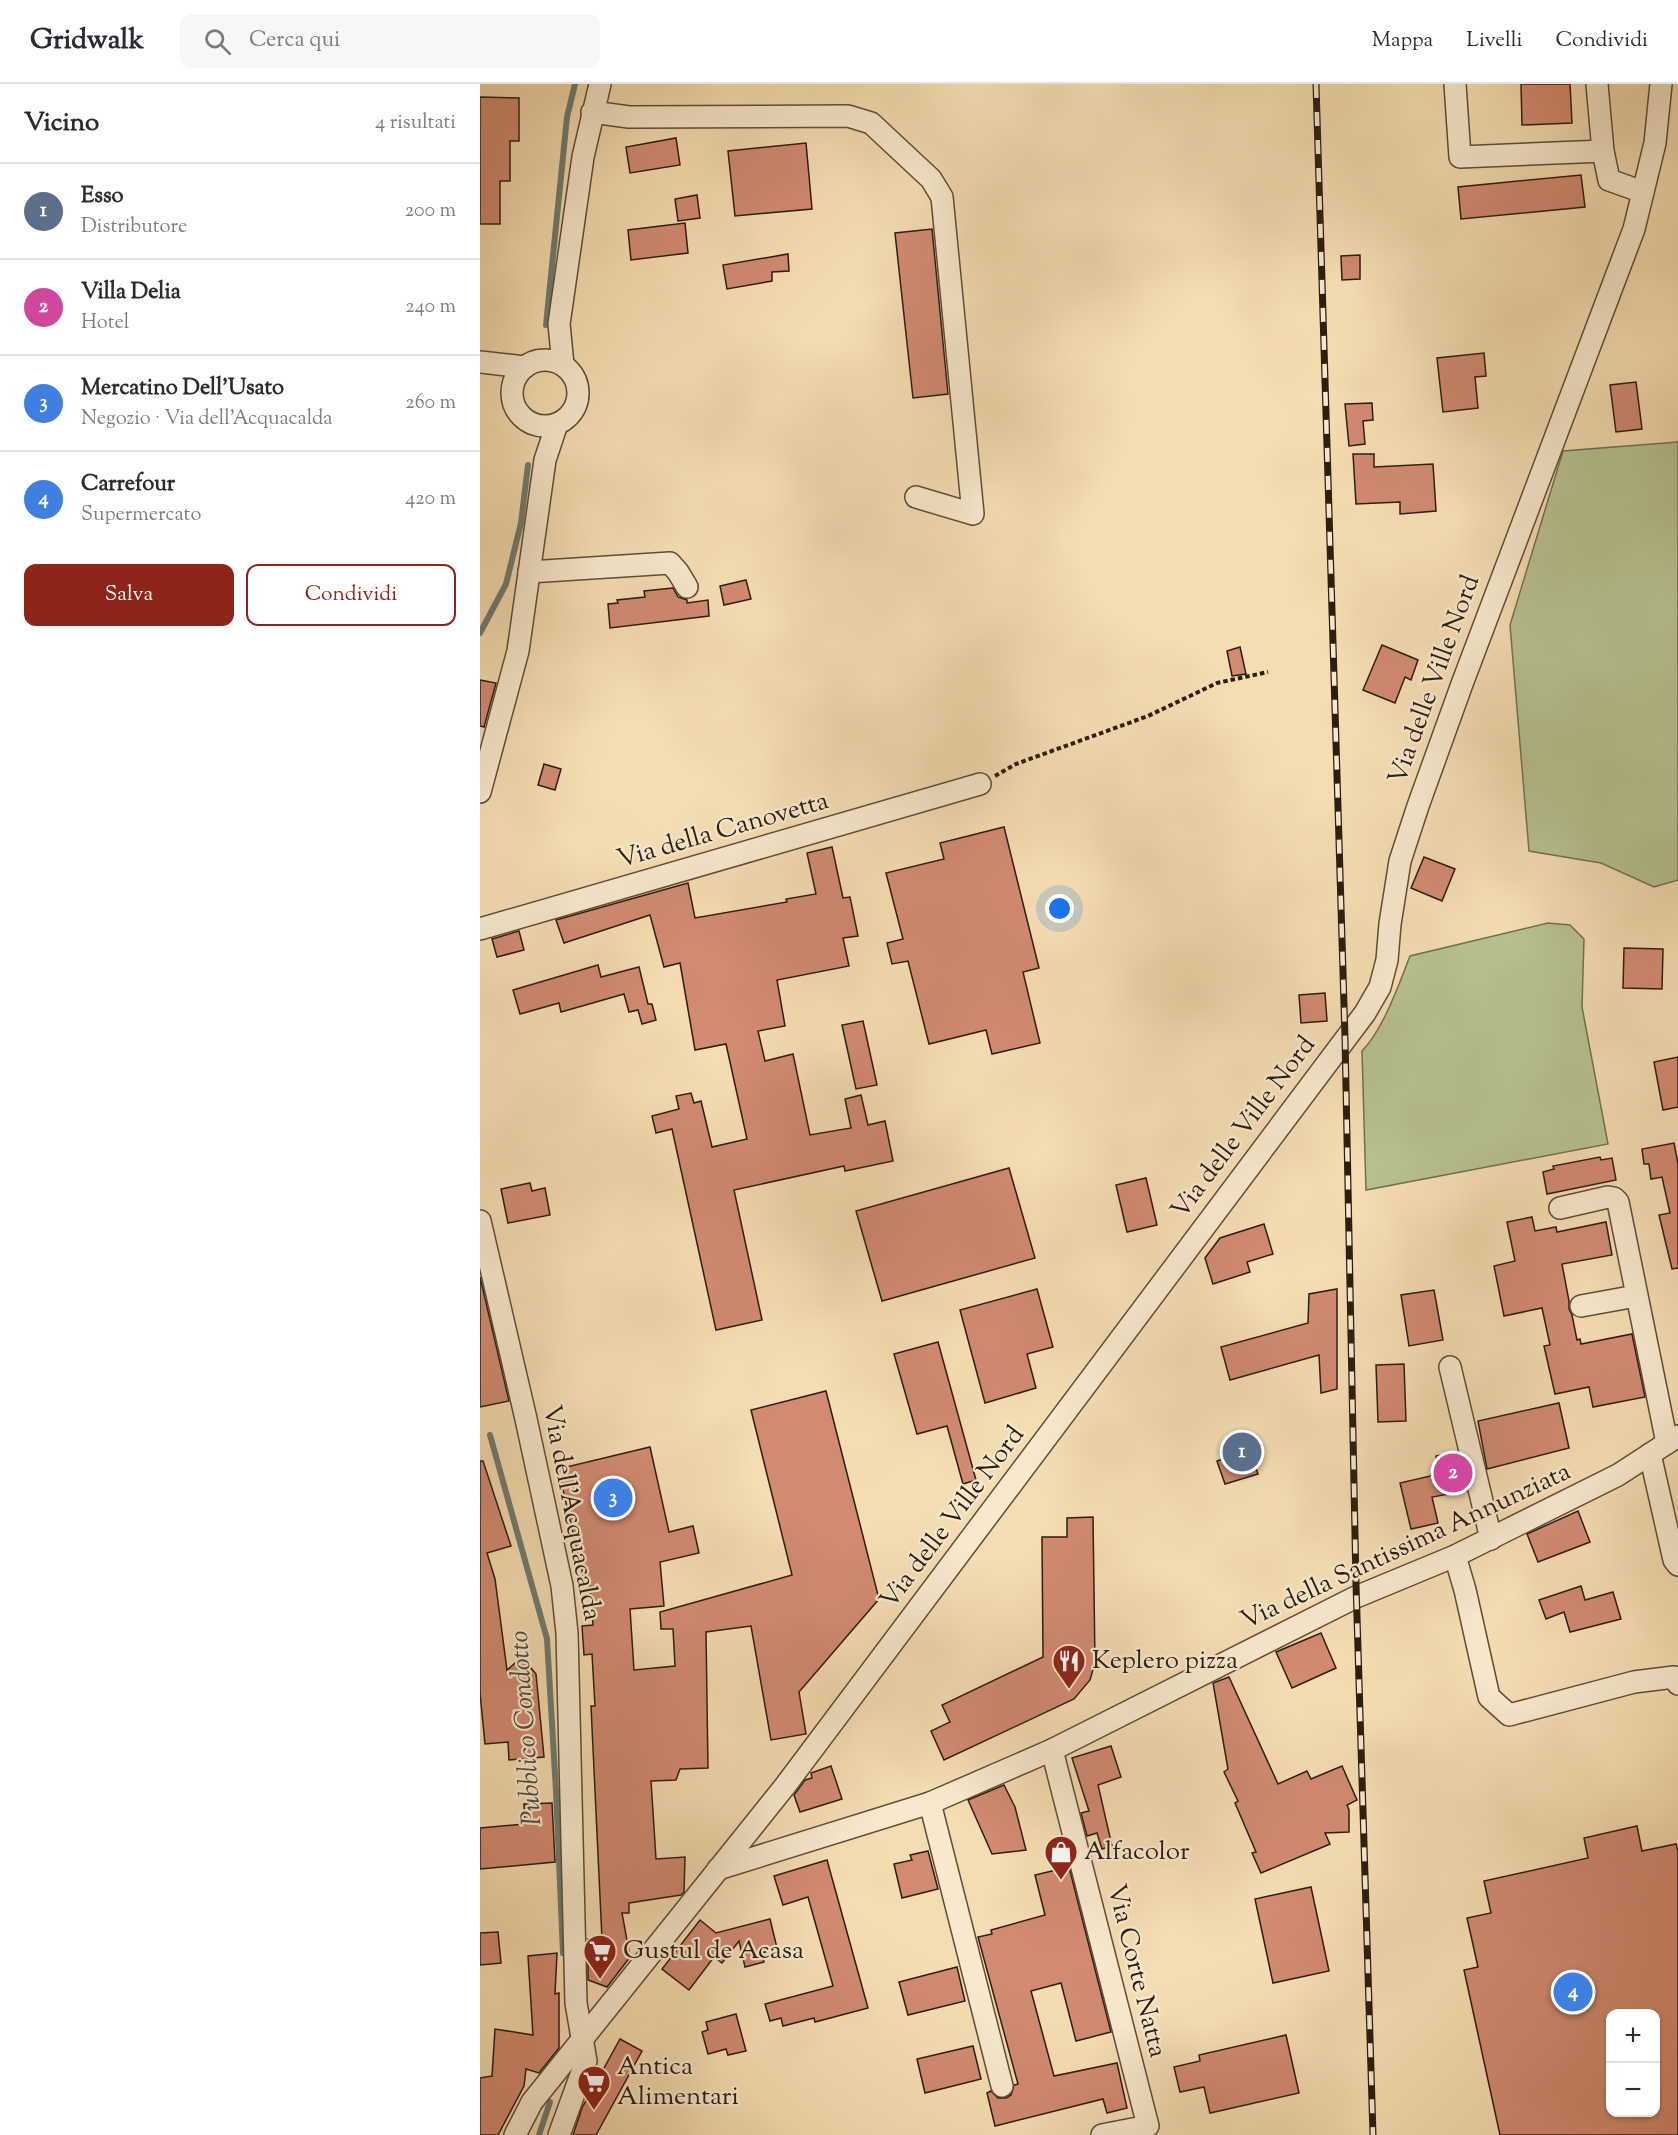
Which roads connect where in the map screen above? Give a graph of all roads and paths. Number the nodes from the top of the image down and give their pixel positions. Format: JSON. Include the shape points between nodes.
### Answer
{"nodes":[{"id":1,"x":600,"y":84,"type":"edge"},
{"id":2,"x":1455,"y":84,"type":"edge"},
{"id":3,"x":1597,"y":84,"type":"edge"},
{"id":4,"x":1661,"y":84,"type":"edge"},
{"id":5,"x":592,"y":112,"type":"junction"},
{"id":6,"x":1603,"y":151,"type":"junction"},
{"id":7,"x":1643,"y":192,"type":"junction"},
{"id":8,"x":559,"y":324,"type":"junction"},
{"id":9,"x":480,"y":362,"type":"edge"},
{"id":10,"x":528,"y":365,"type":"junction"},
{"id":11,"x":563,"y":365,"type":"junction"},
{"id":12,"x":512,"y":393,"type":"junction"},
{"id":13,"x":527,"y":421,"type":"junction"},
{"id":14,"x":557,"y":424,"type":"junction"},
{"id":15,"x":545,"y":460,"type":"junction"},
{"id":16,"x":916,"y":497,"type":"dead end"},
{"id":17,"x":529,"y":572,"type":"junction"},
{"id":18,"x":687,"y":587,"type":"dead end"},
{"id":19,"x":1268,"y":672,"type":"dead end"},
{"id":20,"x":980,"y":784,"type":"joint"},
{"id":21,"x":480,"y":792,"type":"edge"},
{"id":22,"x":480,"y":929,"type":"edge"},
{"id":23,"x":1630,"y":1199,"type":"dead end"},
{"id":24,"x":1560,"y":1208,"type":"dead end"},
{"id":25,"x":480,"y":1221,"type":"edge"},
{"id":26,"x":1636,"y":1296,"type":"junction"},
{"id":27,"x":1581,"y":1306,"type":"dead end"},
{"id":28,"x":1450,"y":1368,"type":"dead end"},
{"id":29,"x":1668,"y":1442,"type":"edge"},
{"id":30,"x":1491,"y":1539,"type":"junction"},
{"id":31,"x":1455,"y":1556,"type":"junction"},
{"id":32,"x":1678,"y":1565,"type":"edge"},
{"id":33,"x":1678,"y":1684,"type":"edge"},
{"id":34,"x":1052,"y":1750,"type":"junction"},
{"id":35,"x":930,"y":1803,"type":"junction"},
{"id":36,"x":718,"y":1869,"type":"junction"},
{"id":37,"x":577,"y":2045,"type":"junction"},
{"id":38,"x":1002,"y":2086,"type":"dead end"},
{"id":39,"x":514,"y":2135,"type":"edge"},
{"id":40,"x":559,"y":2135,"type":"edge"},
{"id":41,"x":1102,"y":2135,"type":"edge"}],
"edges":[{"from":1,"to":5,"type":"street"},
{"from":2,"to":6,"type":"street","via":[[1460,157]]},
{"from":3,"to":6,"type":"street"},
{"from":4,"to":7,"type":"street","name":"Via delle Ville Nord","via":[[1655,143]]},
{"from":5,"to":8,"type":"street"},
{"from":5,"to":16,"type":"street","via":[[629,117],[848,116],[871,123],[931,179],[942,197],[973,514]]},
{"from":6,"to":7,"type":"street","via":[[1610,180]]},
{"from":7,"to":36,"type":"street","name":"Via delle Ville Nord","via":[[1634,229],[1418,806],[1400,861],[1380,987],[1365,1013],[1113,1350],[785,1786]]},
{"from":8,"to":10,"type":"street"},
{"from":8,"to":11,"type":"street"},
{"from":9,"to":10,"type":"street"},
{"from":9,"to":12,"type":"street"},
{"from":10,"to":11,"type":"street","via":[[542,360]]},
{"from":10,"to":12,"type":"street","via":[[518,374]]},
{"from":11,"to":14,"type":"street","via":[[576,381],[578,399],[573,412]]},
{"from":12,"to":13,"type":"street","via":[[516,409]]},
{"from":13,"to":14,"type":"street","via":[[536,426]]},
{"from":13,"to":15,"type":"street"},
{"from":14,"to":15,"type":"street"},
{"from":15,"to":17,"type":"street"},
{"from":17,"to":18,"type":"street","via":[[670,563]]},
{"from":17,"to":21,"type":"street","via":[[518,651]]},
{"from":19,"to":20,"type":"path","via":[[1217,683],[1148,716],[1016,764]]},
{"from":20,"to":22,"type":"street","name":"Via della Canovetta"},
{"from":23,"to":29,"type":"street"},
{"from":24,"to":26,"type":"street","via":[[1608,1197],[1618,1202]]},
{"from":25,"to":37,"type":"street","name":"Via dell'Acquacalda","via":[[562,1586],[567,1633]]},
{"from":26,"to":27,"type":"street"},
{"from":26,"to":29,"type":"street"},
{"from":28,"to":30,"type":"street"},
{"from":29,"to":30,"type":"street","name":"Via della Santissima Annunziata","via":[[1618,1475]]},
{"from":29,"to":32,"type":"street","via":[[1674,1560]]},
{"from":30,"to":31,"type":"street","name":"Via della Santissima Annunziata"},
{"from":31,"to":33,"type":"street","via":[[1489,1698],[1509,1715],[1634,1682],[1674,1677]]},
{"from":31,"to":34,"type":"street","name":"Via della Santissima Annunziata","via":[[1356,1596]]},
{"from":34,"to":35,"type":"street","name":"Via della Santissima Annunziata"},
{"from":34,"to":41,"type":"street","name":"Via Corte Natta","via":[[1148,2126]]},
{"from":35,"to":36,"type":"street","name":"Via della Santissima Annunziata"},
{"from":35,"to":38,"type":"street"},
{"from":36,"to":37,"type":"street","name":"Via delle Ville Nord"},
{"from":37,"to":39,"type":"street","name":"Via delle Ville Nord","via":[[524,2115]]},
{"from":37,"to":40,"type":"street","name":"Via dell'Acquacalda","via":[[586,2061]]}]}
